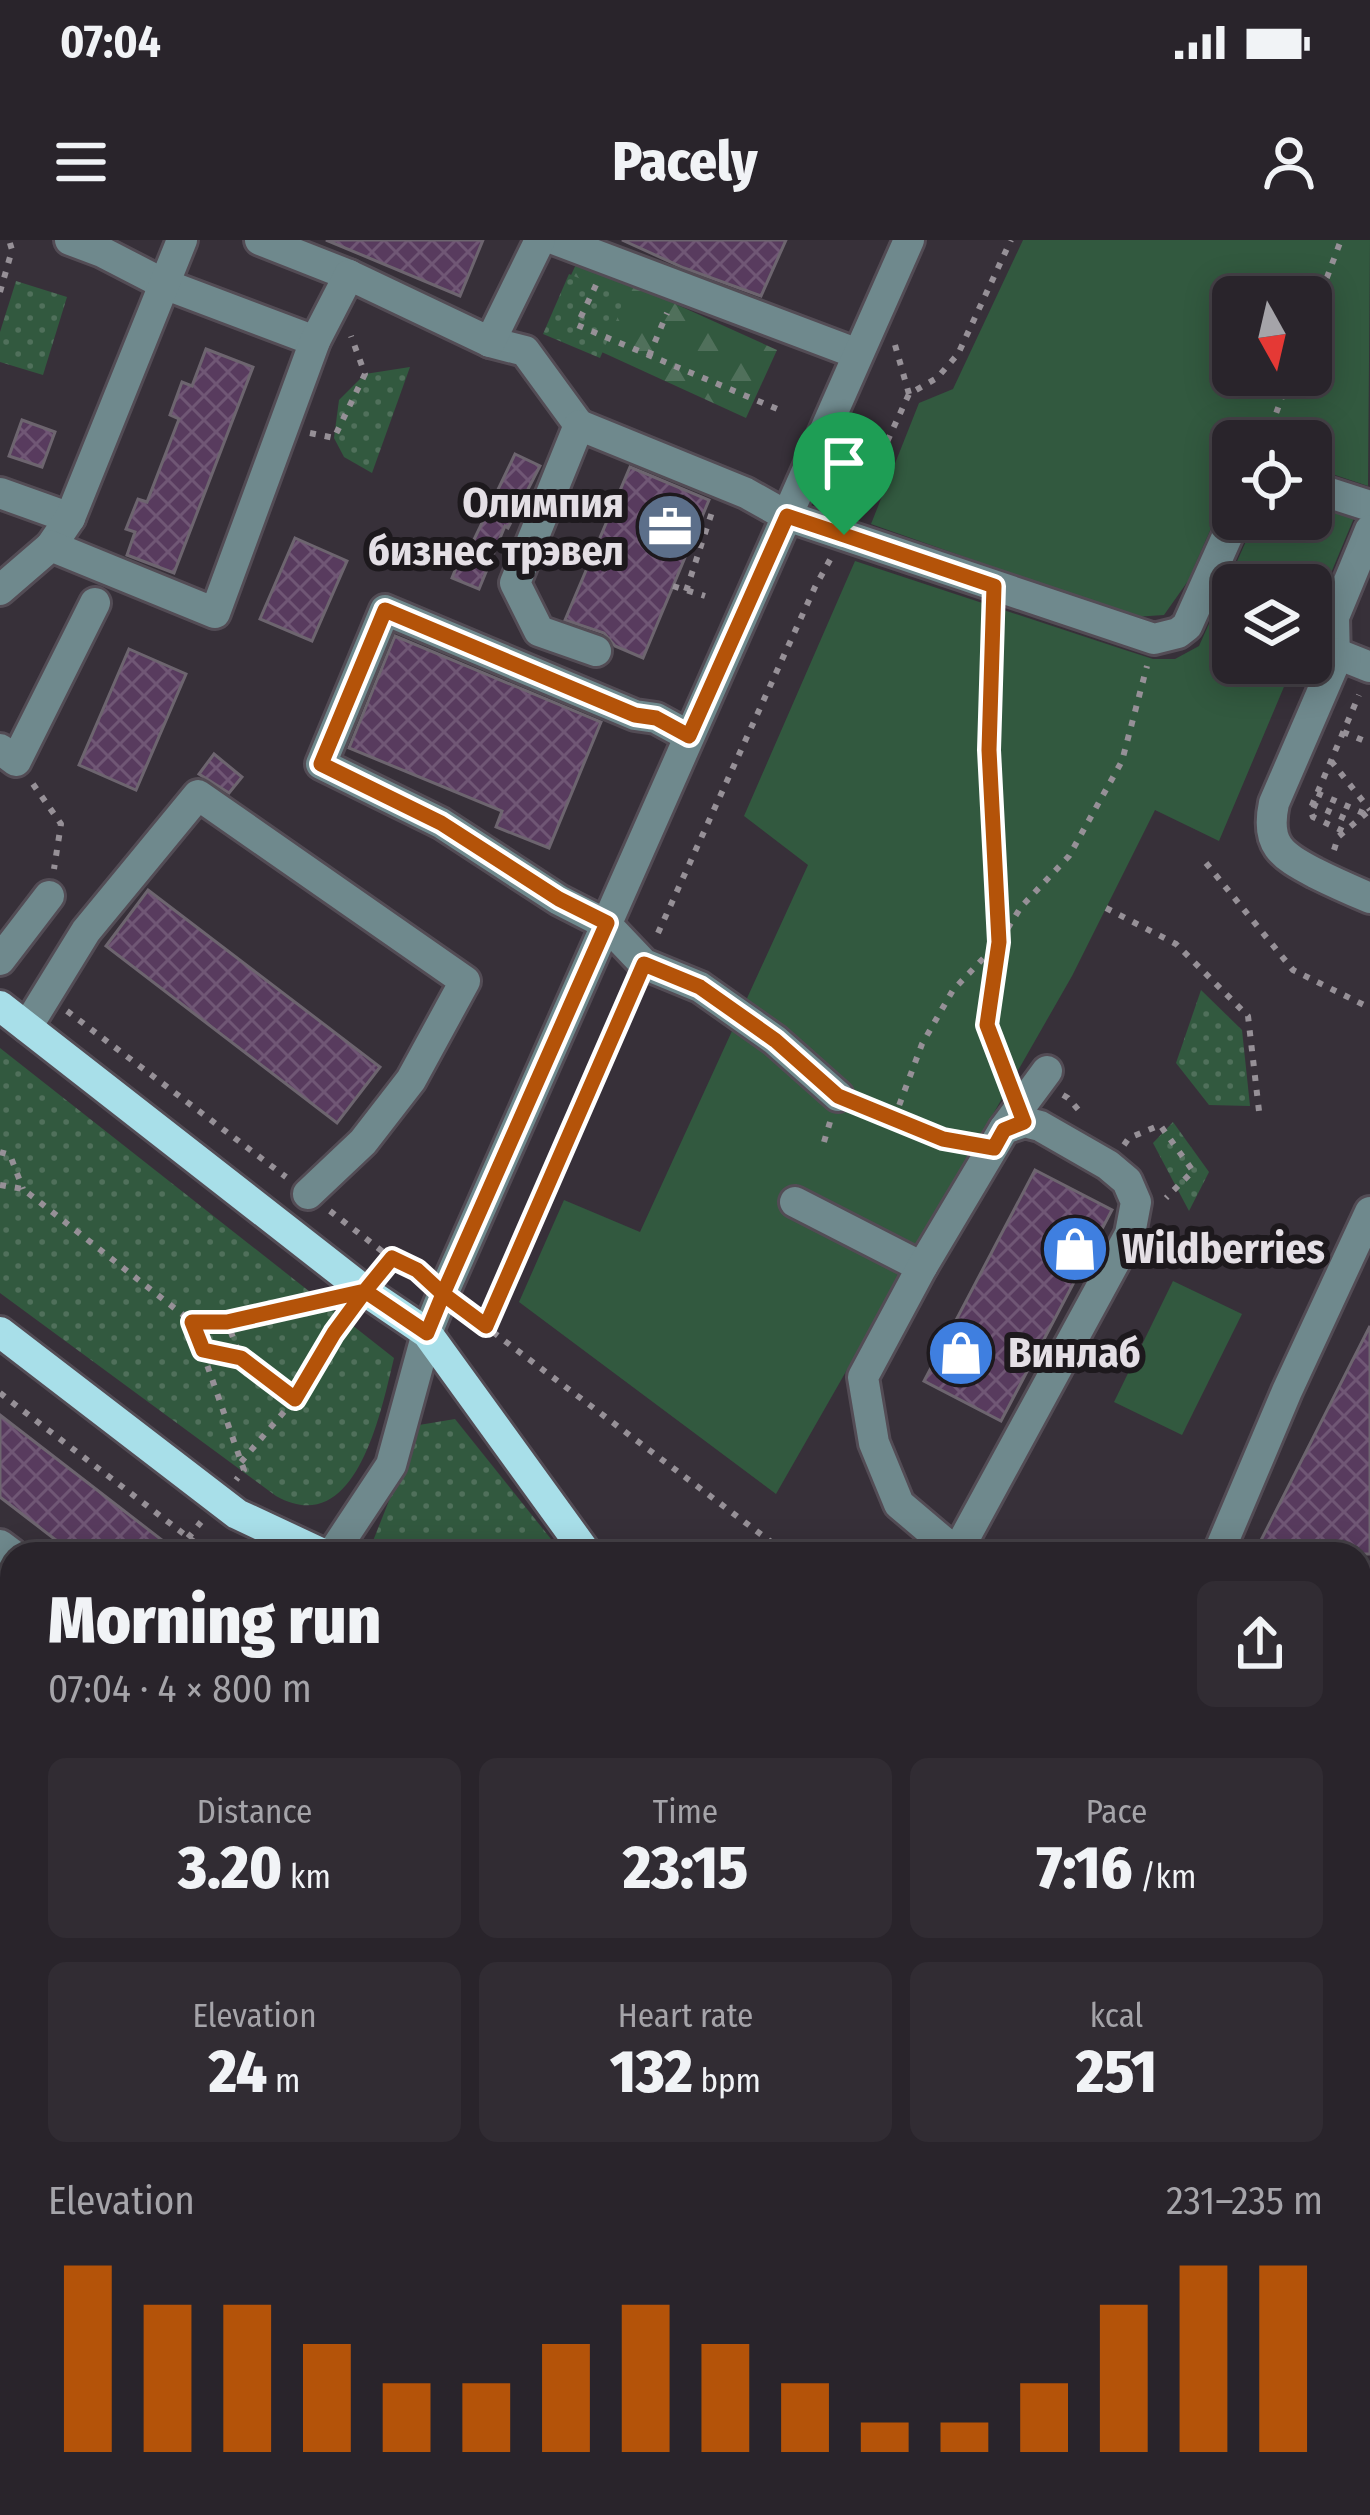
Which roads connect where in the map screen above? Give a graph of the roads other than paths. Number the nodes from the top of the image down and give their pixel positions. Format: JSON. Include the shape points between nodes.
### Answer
{"nodes":[{"id":1,"x":70,"y":240,"type":"edge"},
{"id":2,"x":182,"y":240,"type":"edge"},
{"id":3,"x":260,"y":240,"type":"edge"},
{"id":4,"x":540,"y":240,"type":"edge"},
{"id":5,"x":556,"y":240,"type":"edge"},
{"id":6,"x":909,"y":240,"type":"edge"},
{"id":7,"x":164,"y":284,"type":"junction"},
{"id":8,"x":343,"y":287,"type":"junction"},
{"id":9,"x":315,"y":340,"type":"junction"},
{"id":10,"x":490,"y":341,"type":"junction"},
{"id":11,"x":858,"y":354,"type":"junction"},
{"id":12,"x":579,"y":425,"type":"junction"},
{"id":13,"x":0,"y":493,"type":"edge"},
{"id":14,"x":1332,"y":494,"type":"edge"},
{"id":15,"x":1370,"y":506,"type":"edge"},
{"id":16,"x":787,"y":516,"type":"junction"},
{"id":17,"x":70,"y":518,"type":"junction"},
{"id":18,"x":1370,"y":531,"type":"edge"},
{"id":19,"x":1226,"y":540,"type":"edge"},
{"id":20,"x":51,"y":546,"type":"junction"},
{"id":21,"x":0,"y":590,"type":"edge"},
{"id":22,"x":95,"y":603,"type":"dead end"},
{"id":23,"x":596,"y":651,"type":"dead end"},
{"id":24,"x":1335,"y":653,"type":"junction"},
{"id":25,"x":1366,"y":677,"type":"edge"},
{"id":26,"x":689,"y":736,"type":"junction"},
{"id":27,"x":8,"y":755,"type":"edge"},
{"id":28,"x":49,"y":896,"type":"road end"},
{"id":29,"x":1370,"y":898,"type":"edge"},
{"id":30,"x":607,"y":923,"type":"junction"},
{"id":31,"x":0,"y":960,"type":"edge"},
{"id":32,"x":0,"y":1006,"type":"edge"},
{"id":33,"x":27,"y":1027,"type":"junction"},
{"id":34,"x":1047,"y":1071,"type":"dead end"},
{"id":35,"x":838,"y":1096,"type":"road end"},
{"id":36,"x":1008,"y":1133,"type":"junction"},
{"id":37,"x":308,"y":1194,"type":"road end"},
{"id":38,"x":795,"y":1202,"type":"dead end"},
{"id":39,"x":1370,"y":1212,"type":"edge"},
{"id":40,"x":922,"y":1267,"type":"junction"},
{"id":41,"x":0,"y":1332,"type":"edge"},
{"id":42,"x":427,"y":1333,"type":"junction"},
{"id":43,"x":300,"y":1542,"type":"edge"},
{"id":44,"x":336,"y":1542,"type":"edge"},
{"id":45,"x":578,"y":1542,"type":"edge"},
{"id":46,"x":944,"y":1542,"type":"edge"},
{"id":47,"x":963,"y":1542,"type":"edge"},
{"id":48,"x":1223,"y":1542,"type":"edge"}],
"edges":[{"from":1,"to":7,"type":"street"},
{"from":2,"to":7,"type":"street"},
{"from":3,"to":8,"type":"street"},
{"from":4,"to":10,"type":"street"},
{"from":5,"to":11,"type":"street"},
{"from":6,"to":11,"type":"street"},
{"from":7,"to":9,"type":"street"},
{"from":7,"to":17,"type":"street"},
{"from":8,"to":9,"type":"street"},
{"from":8,"to":10,"type":"street"},
{"from":9,"to":20,"type":"street","via":[[215,613]]},
{"from":10,"to":12,"type":"street","via":[[525,351]]},
{"from":11,"to":16,"type":"street"},
{"from":12,"to":16,"type":"street"},
{"from":12,"to":23,"type":"street","via":[[515,583],[539,632]]},
{"from":13,"to":17,"type":"street"},
{"from":14,"to":15,"type":"street"},
{"from":16,"to":19,"type":"street","via":[[1154,639],[1187,626]]},
{"from":16,"to":26,"type":"street"},
{"from":17,"to":20,"type":"street"},
{"from":18,"to":24,"type":"street","via":[[1337,608]]},
{"from":20,"to":21,"type":"street"},
{"from":22,"to":27,"type":"street"},
{"from":24,"to":25,"type":"street"},
{"from":24,"to":29,"type":"street","via":[[1274,803],[1272,832],[1288,859]]},
{"from":26,"to":30,"type":"street"},
{"from":26,"to":30,"type":"street","via":[[385,610],[321,764],[441,823]]},
{"from":28,"to":31,"type":"street"},
{"from":30,"to":35,"type":"street","via":[[644,964],[700,987]]},
{"from":30,"to":42,"type":"street"},
{"from":32,"to":33,"type":"main road"},
{"from":33,"to":37,"type":"street","via":[[86,932],[198,796],[465,981],[411,1080]]},
{"from":33,"to":42,"type":"main road"},
{"from":34,"to":36,"type":"street"},
{"from":36,"to":40,"type":"street"},
{"from":36,"to":47,"type":"street","via":[[1040,1126],[1127,1180],[1136,1202],[1130,1234]]},
{"from":38,"to":40,"type":"street"},
{"from":39,"to":48,"type":"street"},
{"from":40,"to":46,"type":"street","via":[[863,1377],[874,1443],[899,1504]]},
{"from":41,"to":43,"type":"main road","via":[[237,1514]]},
{"from":42,"to":44,"type":"street","via":[[391,1465]]},
{"from":42,"to":45,"type":"main road"}]}
